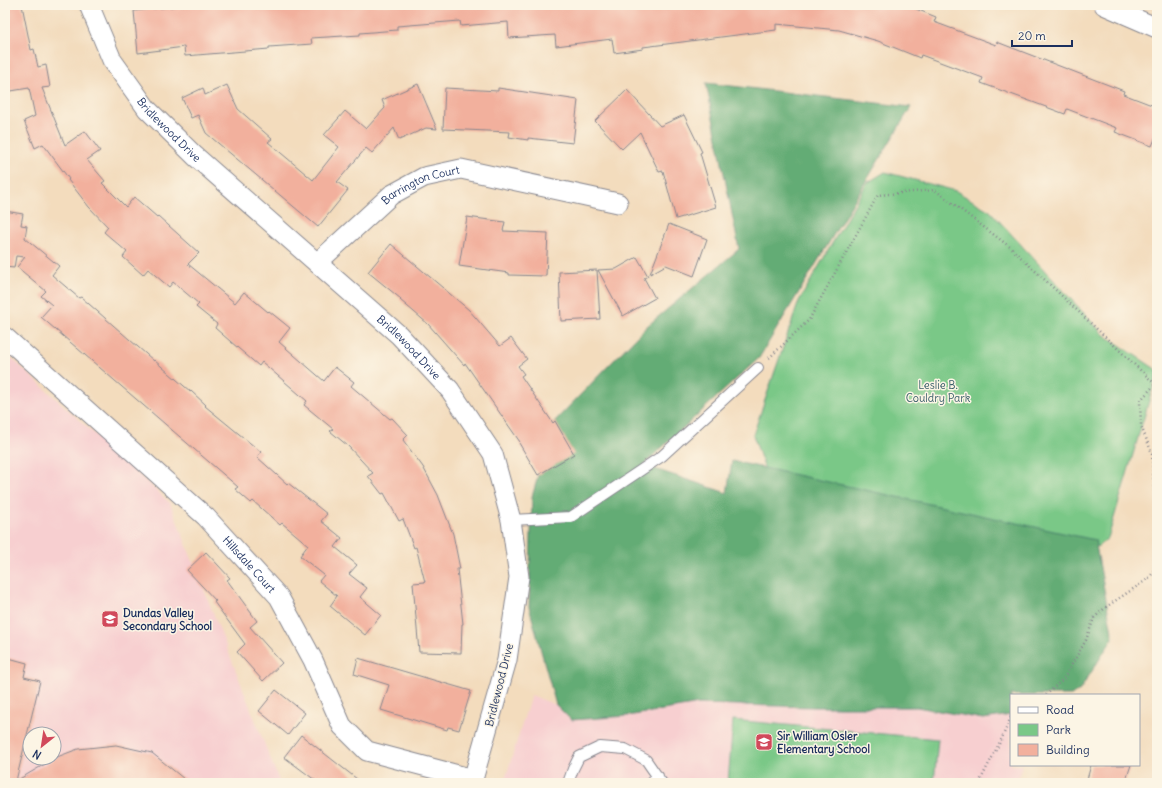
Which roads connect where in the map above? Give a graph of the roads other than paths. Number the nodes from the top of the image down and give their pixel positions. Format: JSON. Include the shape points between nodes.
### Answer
{"nodes":[{"id":1,"x":89,"y":5,"type":"edge"},
{"id":2,"x":1107,"y":6,"type":"edge"},
{"id":3,"x":1157,"y":28,"type":"edge"},
{"id":4,"x":618,"y":203,"type":"dead end"},
{"id":5,"x":317,"y":263,"type":"junction"},
{"id":6,"x":5,"y":337,"type":"edge"},
{"id":7,"x":758,"y":368,"type":"road end"},
{"id":8,"x":511,"y":520,"type":"junction"},
{"id":9,"x":660,"y":780,"type":"edge"},
{"id":10,"x":473,"y":781,"type":"edge"},
{"id":11,"x":568,"y":783,"type":"edge"},
{"id":12,"x":650,"y":783,"type":"edge"}],
"edges":[{"from":1,"to":5,"type":"street","name":"Bridlewood Drive","via":[[112,60],[147,109],[195,156]]},
{"from":2,"to":3,"type":"street"},
{"from":4,"to":5,"type":"street","name":"Barrington Court","via":[[461,169],[424,177],[391,195]]},
{"from":5,"to":8,"type":"street","name":"Bridlewood Drive","via":[[400,334],[450,390],[493,454]]},
{"from":6,"to":10,"type":"street","name":"Hillsdale Court","via":[[206,517],[279,597],[313,660],[342,726],[367,751]]},
{"from":7,"to":8,"type":"lane","via":[[662,456],[571,517]]},
{"from":8,"to":10,"type":"street","name":"Bridlewood Drive","via":[[519,577],[508,652]]},
{"from":9,"to":11,"type":"lane","via":[[646,760],[625,749],[600,747],[579,757]]},
{"from":9,"to":12,"type":"lane"}]}
